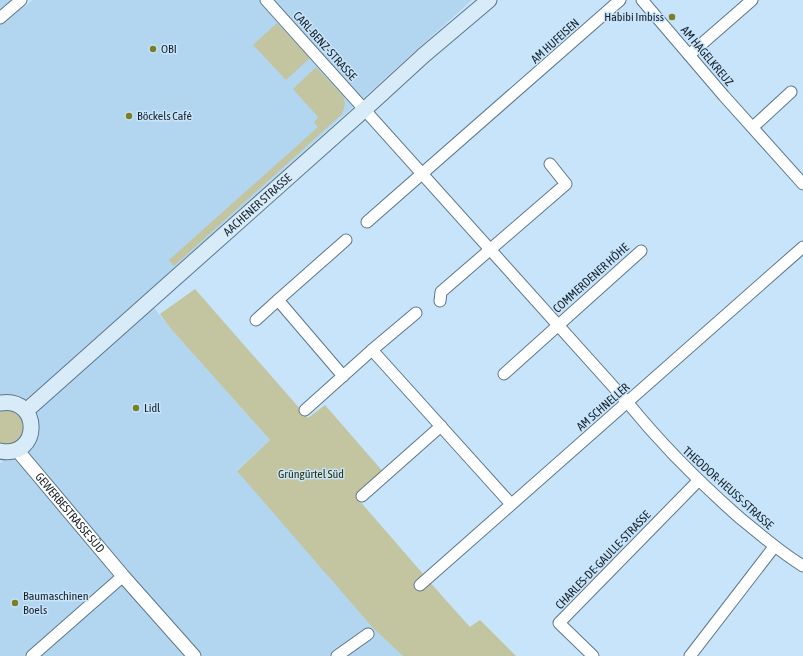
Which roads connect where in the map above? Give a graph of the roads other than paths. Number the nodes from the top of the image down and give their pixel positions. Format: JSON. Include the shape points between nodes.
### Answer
{"nodes":[{"id":1,"x":21,"y":0,"type":"edge"},
{"id":2,"x":266,"y":0,"type":"edge"},
{"id":3,"x":488,"y":0,"type":"edge"},
{"id":4,"x":620,"y":0,"type":"edge"},
{"id":5,"x":642,"y":0,"type":"edge"},
{"id":6,"x":752,"y":0,"type":"edge"},
{"id":7,"x":0,"y":18,"type":"edge"},
{"id":8,"x":690,"y":55,"type":"junction"},
{"id":9,"x":791,"y":92,"type":"dead end"},
{"id":10,"x":364,"y":110,"type":"junction"},
{"id":11,"x":752,"y":127,"type":"junction"},
{"id":12,"x":550,"y":164,"type":"dead end"},
{"id":13,"x":423,"y":174,"type":"junction"},
{"id":14,"x":803,"y":184,"type":"edge"},
{"id":15,"x":367,"y":222,"type":"dead end"},
{"id":16,"x":346,"y":240,"type":"dead end"},
{"id":17,"x":803,"y":247,"type":"edge"},
{"id":18,"x":491,"y":249,"type":"junction"},
{"id":19,"x":641,"y":251,"type":"dead end"},
{"id":20,"x":278,"y":300,"type":"junction"},
{"id":21,"x":440,"y":301,"type":"dead end"},
{"id":22,"x":416,"y":313,"type":"dead end"},
{"id":23,"x":256,"y":320,"type":"dead end"},
{"id":24,"x":557,"y":326,"type":"junction"},
{"id":25,"x":372,"y":350,"type":"junction"},
{"id":26,"x":504,"y":374,"type":"dead end"},
{"id":27,"x":344,"y":376,"type":"junction"},
{"id":28,"x":0,"y":403,"type":"edge"},
{"id":29,"x":628,"y":403,"type":"junction"},
{"id":30,"x":305,"y":410,"type":"dead end"},
{"id":31,"x":26,"y":411,"type":"junction"},
{"id":32,"x":441,"y":426,"type":"junction"},
{"id":33,"x":17,"y":450,"type":"junction"},
{"id":34,"x":0,"y":451,"type":"edge"},
{"id":35,"x":698,"y":481,"type":"junction"},
{"id":36,"x":362,"y":496,"type":"dead end"},
{"id":37,"x":511,"y":504,"type":"junction"},
{"id":38,"x":774,"y":547,"type":"junction"},
{"id":39,"x":803,"y":566,"type":"edge"},
{"id":40,"x":123,"y":576,"type":"junction"},
{"id":41,"x":420,"y":585,"type":"dead end"},
{"id":42,"x":368,"y":634,"type":"dead end"},
{"id":43,"x":32,"y":656,"type":"edge"},
{"id":44,"x":194,"y":656,"type":"edge"},
{"id":45,"x":337,"y":656,"type":"edge"},
{"id":46,"x":593,"y":656,"type":"edge"},
{"id":47,"x":690,"y":656,"type":"edge"}],
"edges":[{"from":1,"to":7,"type":"street"},
{"from":2,"to":10,"type":"street","name":"CARL-BENZ-STRASSE"},
{"from":3,"to":10,"type":"main road","name":"AACHENER STRASSE"},
{"from":4,"to":13,"type":"street","name":"AM HUFEISEN"},
{"from":5,"to":8,"type":"street","name":"AM HAGELKREUZ"},
{"from":6,"to":8,"type":"street"},
{"from":8,"to":11,"type":"street","name":"AM HAGELKREUZ"},
{"from":9,"to":11,"type":"street"},
{"from":10,"to":13,"type":"street","name":"COMMERDENER HÖHE"},
{"from":10,"to":31,"type":"main road","name":"AACHENER STRASSE"},
{"from":11,"to":14,"type":"street","name":"AM HAGELKREUZ"},
{"from":12,"to":18,"type":"street","via":[[566,184]]},
{"from":13,"to":15,"type":"street"},
{"from":13,"to":18,"type":"street","name":"COMMERDENER HÖHE"},
{"from":16,"to":20,"type":"street"},
{"from":17,"to":29,"type":"street","name":"AM SCHNELLER"},
{"from":18,"to":21,"type":"street","via":[[441,292]]},
{"from":18,"to":24,"type":"street","name":"COMMERDENER HÖHE"},
{"from":19,"to":24,"type":"street","name":"COMMERDENER HÖHE"},
{"from":20,"to":23,"type":"street"},
{"from":20,"to":27,"type":"street"},
{"from":22,"to":25,"type":"street"},
{"from":24,"to":26,"type":"street","name":"COMMERDENER HÖHE"},
{"from":24,"to":29,"type":"street","name":"COMMERDENER HÖHE"},
{"from":25,"to":27,"type":"street"},
{"from":25,"to":32,"type":"street"},
{"from":27,"to":30,"type":"street"},
{"from":28,"to":31,"type":"main road","via":[[17,404]]},
{"from":29,"to":35,"type":"street","name":"THEODOR-HEUSS-STRASSE"},
{"from":29,"to":37,"type":"street","name":"AM SCHNELLER"},
{"from":31,"to":33,"type":"main road","via":[[30,417],[32,431],[28,440]]},
{"from":32,"to":36,"type":"street"},
{"from":32,"to":37,"type":"street"},
{"from":33,"to":34,"type":"main road"},
{"from":33,"to":40,"type":"street","name":"GEWERBESTRASSE SÜD"},
{"from":35,"to":38,"type":"street","name":"THEODOR-HEUSS-STRASSE"},
{"from":35,"to":46,"type":"street","name":"CHARLES-DE-GAULLE-STRASSE","via":[[559,623]]},
{"from":37,"to":41,"type":"street","name":"AM SCHNELLER"},
{"from":38,"to":39,"type":"street","name":"THEODOR-HEUSS-STRASSE"},
{"from":38,"to":47,"type":"street"},
{"from":40,"to":43,"type":"street"},
{"from":40,"to":44,"type":"street","name":"GEWERBESTRASSE SÜD"},
{"from":42,"to":45,"type":"street"}]}
